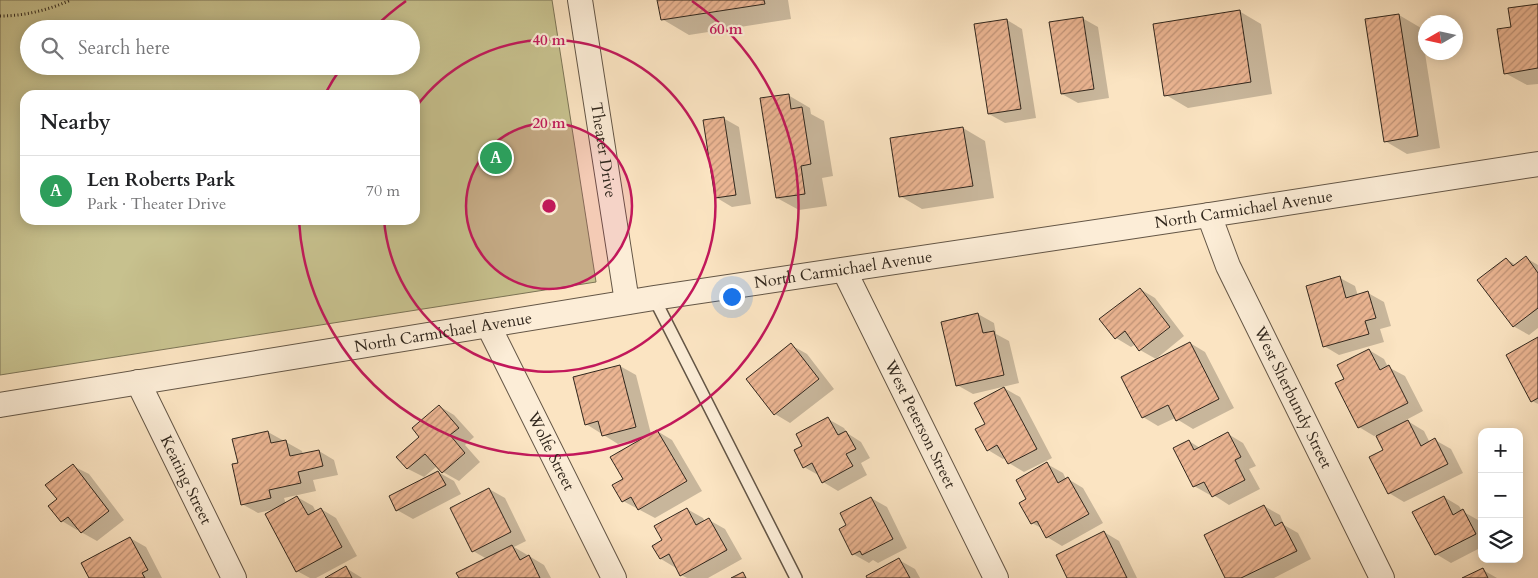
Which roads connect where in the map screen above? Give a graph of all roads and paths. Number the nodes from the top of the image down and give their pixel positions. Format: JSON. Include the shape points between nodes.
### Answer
{"nodes":[{"id":1,"x":71,"y":0,"type":"edge"},
{"id":2,"x":580,"y":0,"type":"edge"},
{"id":3,"x":0,"y":16,"type":"edge"},
{"id":4,"x":1538,"y":164,"type":"edge"},
{"id":5,"x":1208,"y":215,"type":"junction"},
{"id":6,"x":844,"y":270,"type":"junction"},
{"id":7,"x":654,"y":298,"type":"junction"},
{"id":8,"x":627,"y":302,"type":"junction"},
{"id":9,"x":488,"y":325,"type":"junction"},
{"id":10,"x":138,"y":382,"type":"junction"},
{"id":11,"x":0,"y":405,"type":"edge"},
{"id":12,"x":234,"y":578,"type":"edge"},
{"id":13,"x":614,"y":578,"type":"edge"},
{"id":14,"x":796,"y":578,"type":"edge"},
{"id":15,"x":996,"y":578,"type":"edge"},
{"id":16,"x":1382,"y":578,"type":"edge"}],
"edges":[{"from":1,"to":3,"type":"path","via":[[41,11]]},
{"from":2,"to":8,"type":"street","name":"Theater Drive"},
{"from":4,"to":5,"type":"street","name":"North Carmichael Avenue"},
{"from":5,"to":6,"type":"street","name":"North Carmichael Avenue"},
{"from":5,"to":16,"type":"street","name":"West Sherbundy Street","via":[[1228,266]]},
{"from":6,"to":7,"type":"street","name":"North Carmichael Avenue"},
{"from":6,"to":15,"type":"street","name":"West Peterson Street"},
{"from":7,"to":8,"type":"street","name":"North Carmichael Avenue"},
{"from":7,"to":14,"type":"lane"},
{"from":8,"to":9,"type":"street","name":"North Carmichael Avenue"},
{"from":9,"to":10,"type":"street","name":"North Carmichael Avenue"},
{"from":9,"to":13,"type":"street","name":"Wolfe Street"},
{"from":10,"to":11,"type":"street","name":"North Carmichael Avenue"},
{"from":10,"to":12,"type":"street","name":"Keating Street"}]}
